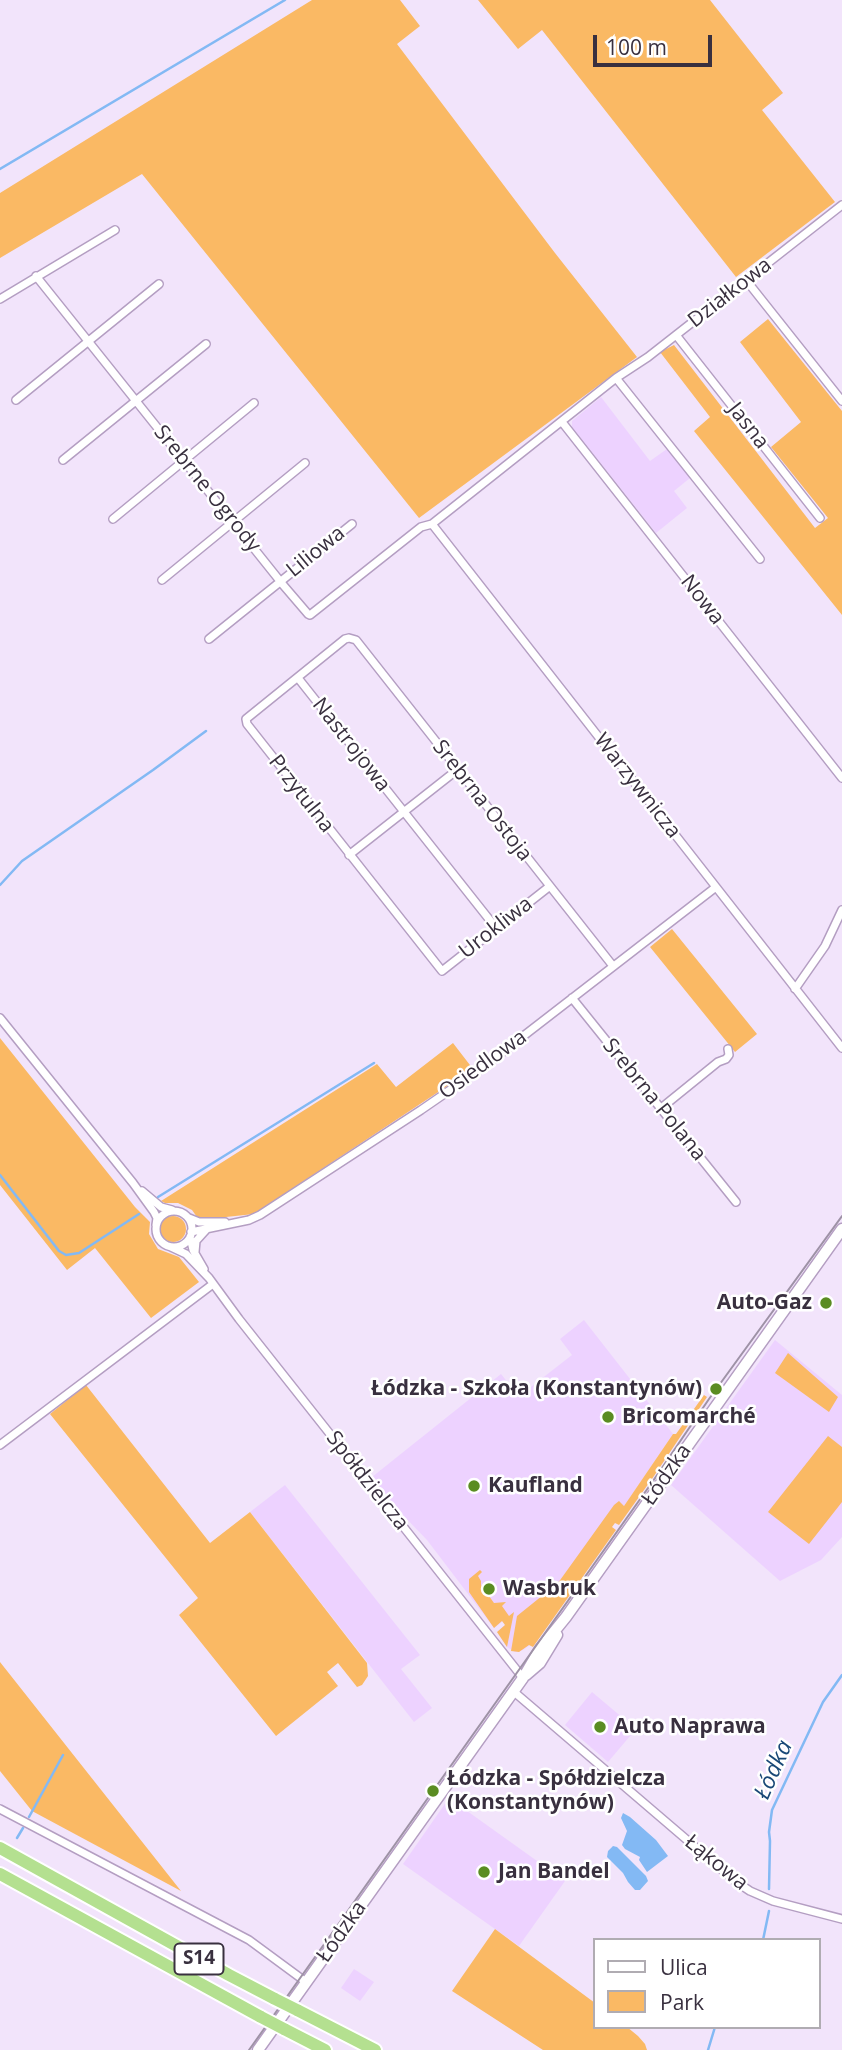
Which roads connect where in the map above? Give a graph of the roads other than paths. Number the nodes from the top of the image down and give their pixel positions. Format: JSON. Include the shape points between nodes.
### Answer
{"nodes":[{"id":1,"x":842,"y":205,"type":"edge"},
{"id":2,"x":114,"y":230,"type":"dead end"},
{"id":3,"x":36,"y":276,"type":"junction"},
{"id":4,"x":746,"y":280,"type":"junction"},
{"id":5,"x":159,"y":284,"type":"dead end"},
{"id":6,"x":0,"y":299,"type":"edge"},
{"id":7,"x":676,"y":335,"type":"junction"},
{"id":8,"x":88,"y":341,"type":"junction"},
{"id":9,"x":206,"y":344,"type":"dead end"},
{"id":10,"x":615,"y":378,"type":"junction"},
{"id":11,"x":16,"y":400,"type":"dead end"},
{"id":12,"x":842,"y":401,"type":"edge"},
{"id":13,"x":137,"y":402,"type":"junction"},
{"id":14,"x":254,"y":404,"type":"dead end"},
{"id":15,"x":562,"y":422,"type":"junction"},
{"id":16,"x":63,"y":460,"type":"dead end"},
{"id":17,"x":184,"y":460,"type":"junction"},
{"id":18,"x":305,"y":463,"type":"dead end"},
{"id":19,"x":820,"y":518,"type":"dead end"},
{"id":20,"x":113,"y":519,"type":"dead end"},
{"id":21,"x":233,"y":522,"type":"junction"},
{"id":22,"x":352,"y":524,"type":"dead end"},
{"id":23,"x":432,"y":524,"type":"junction"},
{"id":24,"x":760,"y":559,"type":"dead end"},
{"id":25,"x":162,"y":580,"type":"dead end"},
{"id":26,"x":280,"y":581,"type":"junction"},
{"id":27,"x":349,"y":638,"type":"joint"},
{"id":28,"x":209,"y":639,"type":"dead end"},
{"id":29,"x":298,"y":678,"type":"junction"},
{"id":30,"x":457,"y":769,"type":"junction"},
{"id":31,"x":842,"y":778,"type":"edge"},
{"id":32,"x":403,"y":812,"type":"junction"},
{"id":33,"x":349,"y":855,"type":"junction"},
{"id":34,"x":550,"y":886,"type":"junction"},
{"id":35,"x":716,"y":887,"type":"junction"},
{"id":36,"x":842,"y":911,"type":"edge"},
{"id":37,"x":496,"y":928,"type":"junction"},
{"id":38,"x":613,"y":966,"type":"junction"},
{"id":39,"x":442,"y":971,"type":"joint"},
{"id":40,"x":795,"y":989,"type":"junction"},
{"id":41,"x":572,"y":998,"type":"junction"},
{"id":42,"x":0,"y":1018,"type":"edge"},
{"id":43,"x":842,"y":1048,"type":"edge"},
{"id":44,"x":728,"y":1049,"type":"dead end"},
{"id":45,"x":660,"y":1109,"type":"junction"},
{"id":46,"x":134,"y":1183,"type":"junction"},
{"id":47,"x":736,"y":1202,"type":"dead end"},
{"id":48,"x":176,"y":1211,"type":"junction"},
{"id":49,"x":187,"y":1217,"type":"junction"},
{"id":50,"x":236,"y":1222,"type":"junction"},
{"id":51,"x":156,"y":1225,"type":"junction"},
{"id":52,"x":206,"y":1230,"type":"junction"},
{"id":53,"x":842,"y":1230,"type":"edge"},
{"id":54,"x":190,"y":1235,"type":"junction"},
{"id":55,"x":171,"y":1247,"type":"junction"},
{"id":56,"x":195,"y":1253,"type":"junction"},
{"id":57,"x":211,"y":1281,"type":"junction"},
{"id":58,"x":0,"y":1445,"type":"edge"},
{"id":59,"x":523,"y":1678,"type":"junction"},
{"id":60,"x":513,"y":1691,"type":"junction"},
{"id":61,"x":0,"y":1809,"type":"edge"},
{"id":62,"x":0,"y":1848,"type":"edge"},
{"id":63,"x":0,"y":1874,"type":"edge"},
{"id":64,"x":842,"y":1919,"type":"edge"},
{"id":65,"x":306,"y":1982,"type":"junction"},
{"id":66,"x":258,"y":2050,"type":"edge"},
{"id":67,"x":325,"y":2050,"type":"edge"},
{"id":68,"x":375,"y":2050,"type":"edge"}],
"edges":[{"from":1,"to":4,"type":"street","name":"Działkowa"},
{"from":2,"to":3,"type":"street"},
{"from":3,"to":6,"type":"street"},
{"from":3,"to":8,"type":"street","name":"Srebrne Ogrody"},
{"from":4,"to":7,"type":"street","name":"Działkowa"},
{"from":4,"to":12,"type":"street"},
{"from":5,"to":8,"type":"street"},
{"from":7,"to":10,"type":"street","name":"Działkowa"},
{"from":7,"to":19,"type":"street","name":"Jasna"},
{"from":8,"to":11,"type":"street"},
{"from":8,"to":13,"type":"street","name":"Srebrne Ogrody"},
{"from":9,"to":13,"type":"street"},
{"from":10,"to":15,"type":"street","name":"Działkowa"},
{"from":10,"to":24,"type":"street"},
{"from":13,"to":16,"type":"street"},
{"from":13,"to":17,"type":"street","name":"Srebrne Ogrody"},
{"from":14,"to":17,"type":"street"},
{"from":15,"to":23,"type":"street","name":"Działkowa"},
{"from":15,"to":31,"type":"street","name":"Nowa"},
{"from":17,"to":20,"type":"street"},
{"from":17,"to":21,"type":"street","name":"Srebrne Ogrody"},
{"from":18,"to":21,"type":"street"},
{"from":21,"to":25,"type":"street"},
{"from":21,"to":26,"type":"street","name":"Srebrne Ogrody"},
{"from":22,"to":26,"type":"street","name":"Liliowa"},
{"from":23,"to":26,"type":"street","name":"Srebrne Ogrody","via":[[421,527],[310,615]]},
{"from":23,"to":35,"type":"street","name":"Warzywnicza"},
{"from":26,"to":28,"type":"street","name":"Liliowa"},
{"from":27,"to":29,"type":"street","name":"Przytulna"},
{"from":27,"to":30,"type":"street","name":"Srebrna Ostoja","via":[[356,640]]},
{"from":29,"to":32,"type":"street","name":"Nastrojowa"},
{"from":29,"to":33,"type":"street","name":"Przytulna","via":[[246,722]]},
{"from":30,"to":32,"type":"street","name":"Nastrojowa"},
{"from":30,"to":34,"type":"street","name":"Srebrna Ostoja"},
{"from":32,"to":33,"type":"street","name":"Nastrojowa"},
{"from":32,"to":37,"type":"street","name":"Nastrojowa"},
{"from":33,"to":39,"type":"street","name":"Przytulna"},
{"from":34,"to":37,"type":"street","name":"Urokliwa"},
{"from":34,"to":38,"type":"street","name":"Srebrna Ostoja"},
{"from":35,"to":38,"type":"street","name":"Osiedlowa"},
{"from":35,"to":40,"type":"street","name":"Warzywnicza"},
{"from":36,"to":40,"type":"street","via":[[825,946]]},
{"from":37,"to":39,"type":"street","name":"Urokliwa"},
{"from":38,"to":41,"type":"street","name":"Osiedlowa"},
{"from":40,"to":43,"type":"street","name":"Warzywnicza"},
{"from":41,"to":45,"type":"street","name":"Srebrna Polana"},
{"from":41,"to":50,"type":"street","name":"Osiedlowa","via":[[445,1094],[260,1215]]},
{"from":42,"to":46,"type":"street"},
{"from":44,"to":45,"type":"street","via":[[726,1059]]},
{"from":45,"to":47,"type":"street","name":"Srebrna Polana"},
{"from":46,"to":48,"type":"street","via":[[161,1207]]},
{"from":46,"to":51,"type":"street","via":[[154,1212]]},
{"from":48,"to":49,"type":"street"},
{"from":48,"to":51,"type":"street","via":[[165,1213]]},
{"from":49,"to":50,"type":"street","name":"Osiedlowa","via":[[199,1222]]},
{"from":49,"to":54,"type":"street"},
{"from":50,"to":52,"type":"street","name":"Osiedlowa"},
{"from":51,"to":55,"type":"street","via":[[159,1239]]},
{"from":52,"to":54,"type":"street","name":"Osiedlowa"},
{"from":52,"to":56,"type":"street","via":[[196,1241]]},
{"from":53,"to":59,"type":"main road","name":"Łódzka","via":[[566,1617],[540,1663]]},
{"from":54,"to":55,"type":"street","via":[[183,1244]]},
{"from":54,"to":56,"type":"street"},
{"from":55,"to":57,"type":"street","via":[[186,1254]]},
{"from":56,"to":57,"type":"street"},
{"from":57,"to":58,"type":"street"},
{"from":57,"to":59,"type":"street","name":"Spółdzielcza"},
{"from":59,"to":60,"type":"main road","name":"Łódzka"},
{"from":60,"to":64,"type":"street","name":"Łąkowa","via":[[742,1886],[773,1901]]},
{"from":60,"to":65,"type":"main road","name":"Łódzka"},
{"from":61,"to":65,"type":"street","via":[[249,1940]]},
{"from":62,"to":68,"type":"highway","number":"S14","bridge":true},
{"from":63,"to":67,"type":"highway","number":"S14","bridge":true},
{"from":65,"to":66,"type":"main road","name":"Łódzka"}]}
